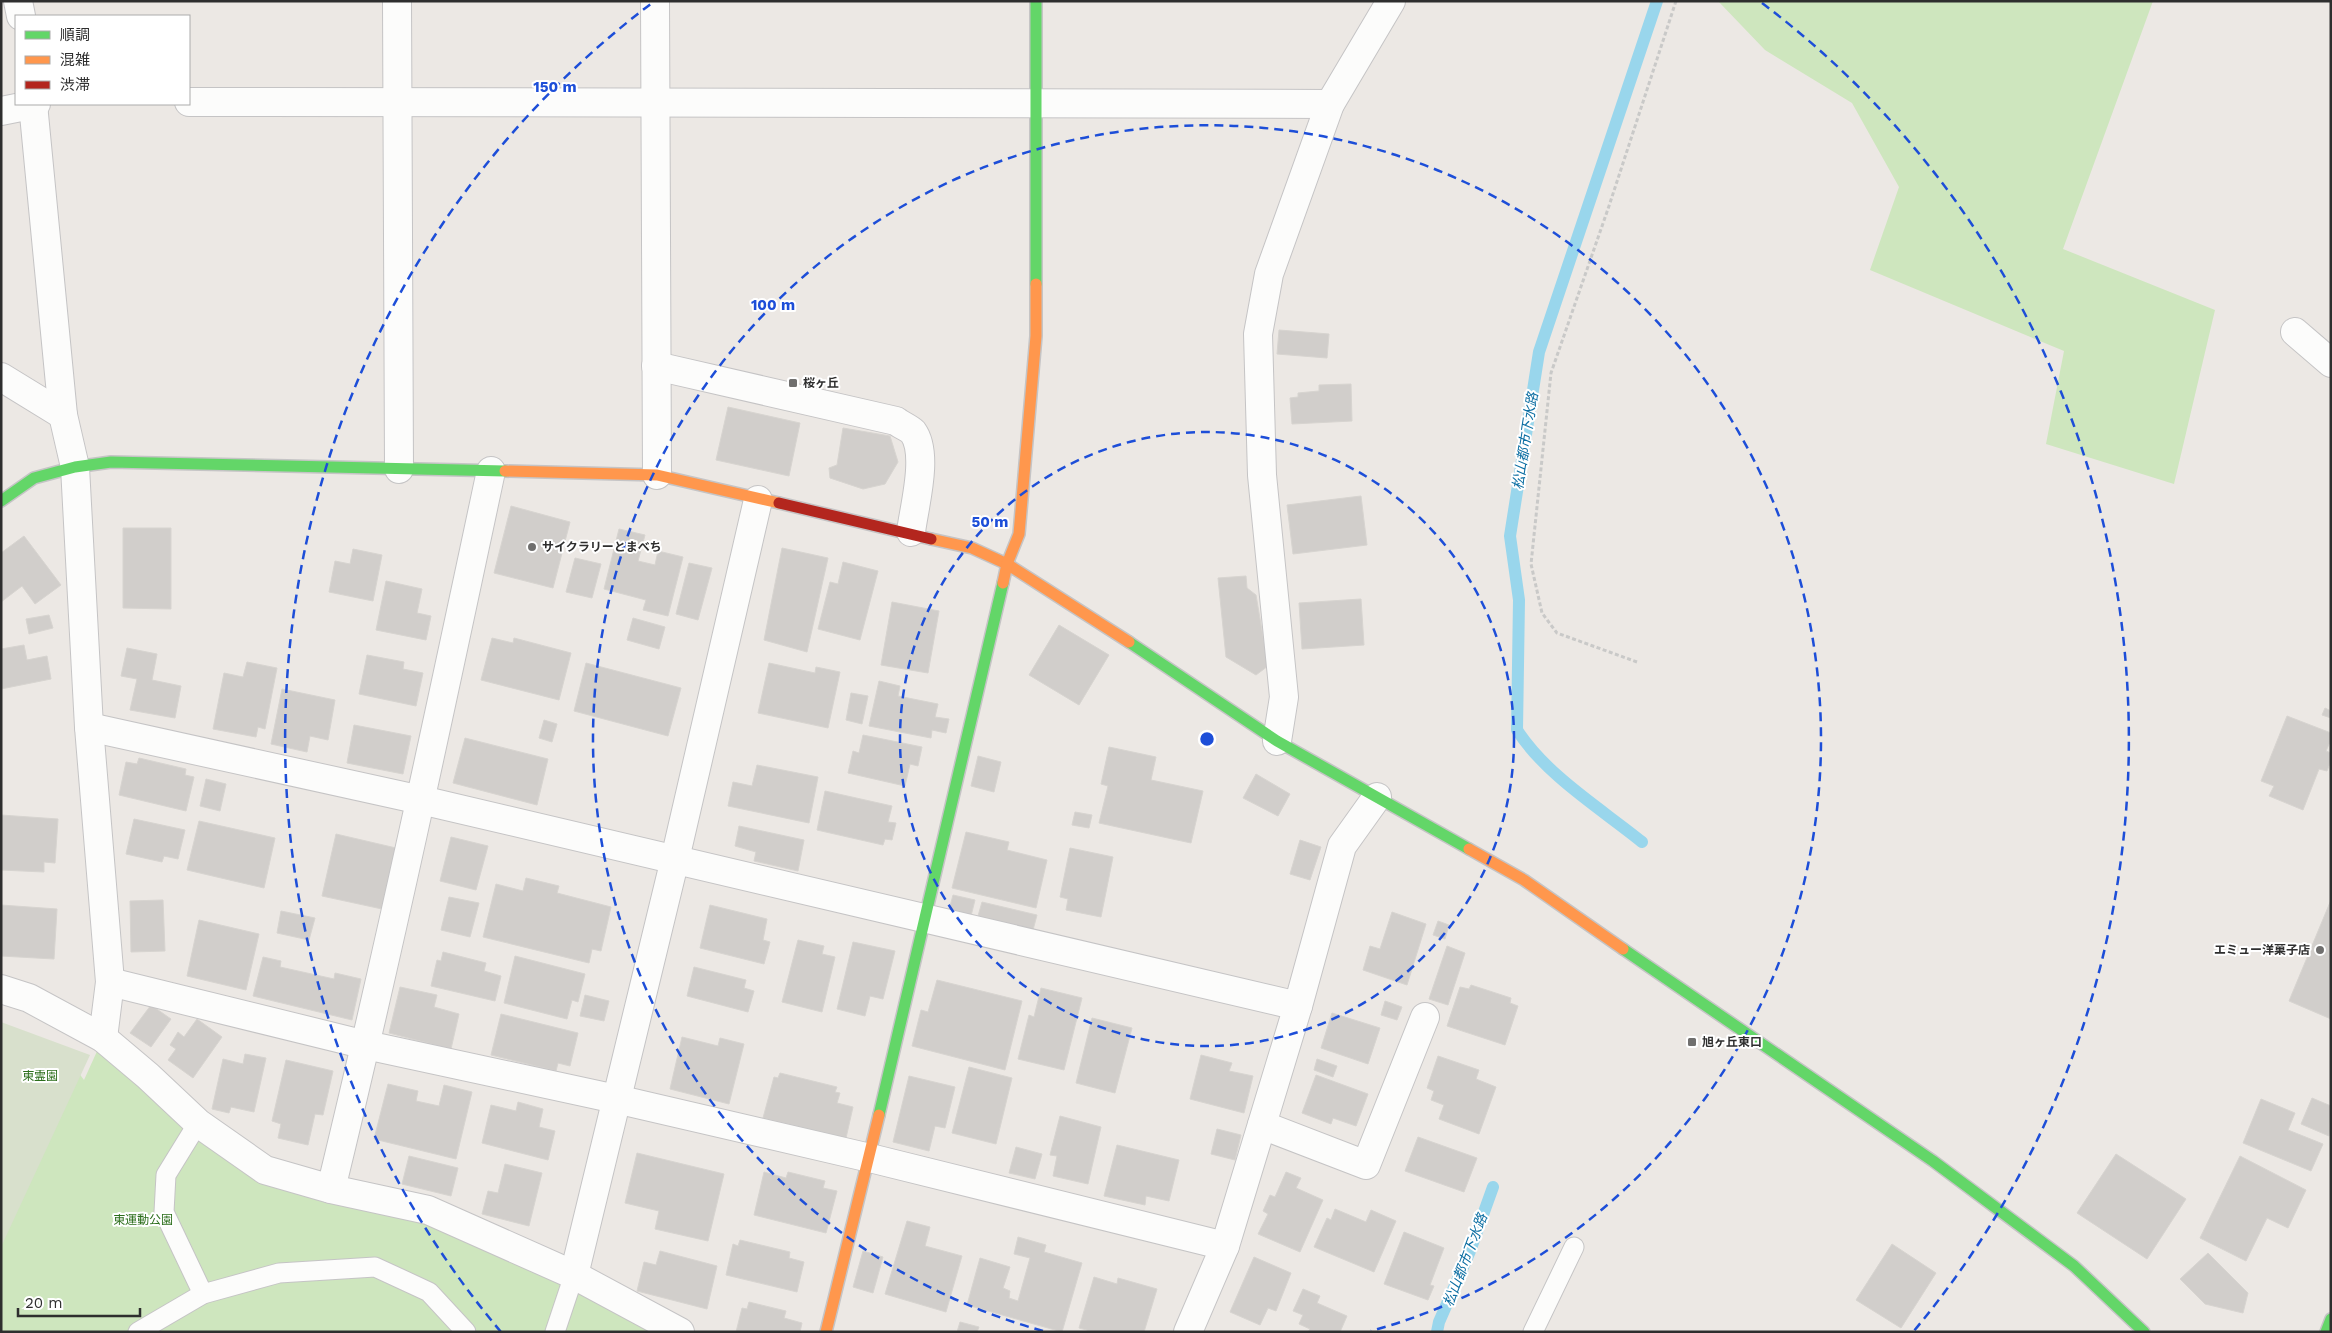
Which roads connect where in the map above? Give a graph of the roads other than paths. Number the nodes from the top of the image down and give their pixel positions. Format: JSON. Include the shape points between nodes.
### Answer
{"nodes":[{"id":1,"x":18,"y":1,"type":"edge"},
{"id":2,"x":396,"y":1,"type":"edge"},
{"id":3,"x":655,"y":1,"type":"edge"},
{"id":4,"x":1036,"y":1,"type":"edge"},
{"id":5,"x":1391,"y":1,"type":"edge"},
{"id":6,"x":20,"y":15,"type":"edge"},
{"id":7,"x":397,"y":101,"type":"junction"},
{"id":8,"x":190,"y":102,"type":"edge"},
{"id":9,"x":655,"y":102,"type":"junction"},
{"id":10,"x":1330,"y":104,"type":"junction"},
{"id":11,"x":28,"y":105,"type":"edge"},
{"id":12,"x":33,"y":105,"type":"edge"},
{"id":13,"x":1035,"y":105,"type":"junction"},
{"id":14,"x":1,"y":111,"type":"edge"},
{"id":15,"x":2296,"y":332,"type":"dead end"},
{"id":16,"x":2331,"y":363,"type":"edge"},
{"id":17,"x":656,"y":366,"type":"junction"},
{"id":18,"x":1,"y":377,"type":"edge"},
{"id":19,"x":63,"y":415,"type":"junction"},
{"id":20,"x":75,"y":467,"type":"junction"},
{"id":21,"x":399,"y":469,"type":"junction"},
{"id":22,"x":491,"y":471,"type":"junction"},
{"id":23,"x":657,"y":475,"type":"junction"},
{"id":24,"x":1,"y":500,"type":"edge"},
{"id":25,"x":758,"y":500,"type":"junction"},
{"id":26,"x":911,"y":532,"type":"junction"},
{"id":27,"x":1007,"y":564,"type":"junction"},
{"id":28,"x":89,"y":727,"type":"junction"},
{"id":29,"x":1277,"y":741,"type":"junction"},
{"id":30,"x":1377,"y":796,"type":"junction"},
{"id":31,"x":421,"y":800,"type":"junction"},
{"id":32,"x":675,"y":859,"type":"junction"},
{"id":33,"x":926,"y":920,"type":"junction"},
{"id":34,"x":110,"y":982,"type":"junction"},
{"id":35,"x":1,"y":989,"type":"edge"},
{"id":36,"x":1298,"y":1006,"type":"junction"},
{"id":37,"x":1425,"y":1017,"type":"dead end"},
{"id":38,"x":104,"y":1038,"type":"junction"},
{"id":39,"x":366,"y":1045,"type":"junction"},
{"id":40,"x":616,"y":1099,"type":"junction"},
{"id":41,"x":198,"y":1123,"type":"junction"},
{"id":42,"x":1262,"y":1126,"type":"junction"},
{"id":43,"x":870,"y":1158,"type":"junction"},
{"id":44,"x":331,"y":1189,"type":"junction"},
{"id":45,"x":1225,"y":1246,"type":"junction"},
{"id":46,"x":1574,"y":1247,"type":"dead end"},
{"id":47,"x":574,"y":1274,"type":"junction"},
{"id":48,"x":203,"y":1294,"type":"junction"},
{"id":49,"x":2331,"y":1319,"type":"edge"},
{"id":50,"x":138,"y":1332,"type":"edge"},
{"id":51,"x":466,"y":1332,"type":"edge"},
{"id":52,"x":555,"y":1332,"type":"edge"},
{"id":53,"x":680,"y":1332,"type":"edge"},
{"id":54,"x":826,"y":1332,"type":"edge"},
{"id":55,"x":1188,"y":1332,"type":"edge"},
{"id":56,"x":1533,"y":1332,"type":"edge"},
{"id":57,"x":2144,"y":1332,"type":"edge"},
{"id":58,"x":2326,"y":1332,"type":"edge"}],
"edges":[{"from":1,"to":6,"type":"street"},
{"from":2,"to":7,"type":"street"},
{"from":3,"to":9,"type":"street"},
{"from":4,"to":13,"type":"main road"},
{"from":5,"to":10,"type":"street"},
{"from":7,"to":8,"type":"street"},
{"from":7,"to":9,"type":"street"},
{"from":7,"to":21,"type":"street"},
{"from":9,"to":13,"type":"street"},
{"from":9,"to":17,"type":"street"},
{"from":10,"to":13,"type":"street"},
{"from":10,"to":29,"type":"street","via":[[1269,274],[1258,334],[1262,475],[1284,697]]},
{"from":11,"to":14,"type":"street"},
{"from":12,"to":19,"type":"street"},
{"from":13,"to":27,"type":"main road","via":[[1036,336],[1019,534]]},
{"from":15,"to":16,"type":"street"},
{"from":17,"to":23,"type":"street"},
{"from":17,"to":26,"type":"street","via":[[896,421],[912,432],[919,450]]},
{"from":18,"to":19,"type":"street"},
{"from":19,"to":20,"type":"street"},
{"from":20,"to":21,"type":"main road","via":[[110,462]]},
{"from":20,"to":24,"type":"main road","via":[[34,478]]},
{"from":20,"to":28,"type":"street"},
{"from":21,"to":22,"type":"main road"},
{"from":22,"to":23,"type":"main road"},
{"from":22,"to":31,"type":"street"},
{"from":23,"to":25,"type":"main road"},
{"from":25,"to":26,"type":"main road"},
{"from":25,"to":32,"type":"street"},
{"from":26,"to":27,"type":"main road","via":[[972,548]]},
{"from":27,"to":29,"type":"main road"},
{"from":27,"to":33,"type":"main road"},
{"from":28,"to":31,"type":"street"},
{"from":28,"to":34,"type":"street"},
{"from":29,"to":30,"type":"main road"},
{"from":30,"to":36,"type":"street","via":[[1342,846]]},
{"from":30,"to":57,"type":"main road","via":[[1524,880],[1933,1161],[2074,1266]]},
{"from":31,"to":32,"type":"street"},
{"from":31,"to":39,"type":"street"},
{"from":32,"to":33,"type":"street"},
{"from":32,"to":40,"type":"street"},
{"from":33,"to":36,"type":"street"},
{"from":33,"to":43,"type":"main road"},
{"from":34,"to":38,"type":"street"},
{"from":34,"to":39,"type":"street"},
{"from":35,"to":38,"type":"street","via":[[29,998]]},
{"from":36,"to":42,"type":"street"},
{"from":37,"to":42,"type":"street","via":[[1366,1165]]},
{"from":38,"to":41,"type":"street"},
{"from":39,"to":40,"type":"street"},
{"from":39,"to":44,"type":"street"},
{"from":40,"to":43,"type":"street"},
{"from":40,"to":47,"type":"street"},
{"from":41,"to":44,"type":"street","via":[[265,1170]]},
{"from":41,"to":48,"type":"lane","via":[[166,1176],[164,1212]]},
{"from":42,"to":45,"type":"street"},
{"from":43,"to":45,"type":"street"},
{"from":43,"to":54,"type":"main road"},
{"from":44,"to":47,"type":"street","via":[[428,1210]]},
{"from":45,"to":55,"type":"street"},
{"from":46,"to":56,"type":"lane"},
{"from":47,"to":52,"type":"lane"},
{"from":47,"to":53,"type":"street"},
{"from":48,"to":50,"type":"lane"},
{"from":48,"to":51,"type":"lane","via":[[279,1273],[375,1267],[429,1292]]},
{"from":49,"to":58,"type":"main road"}]}
